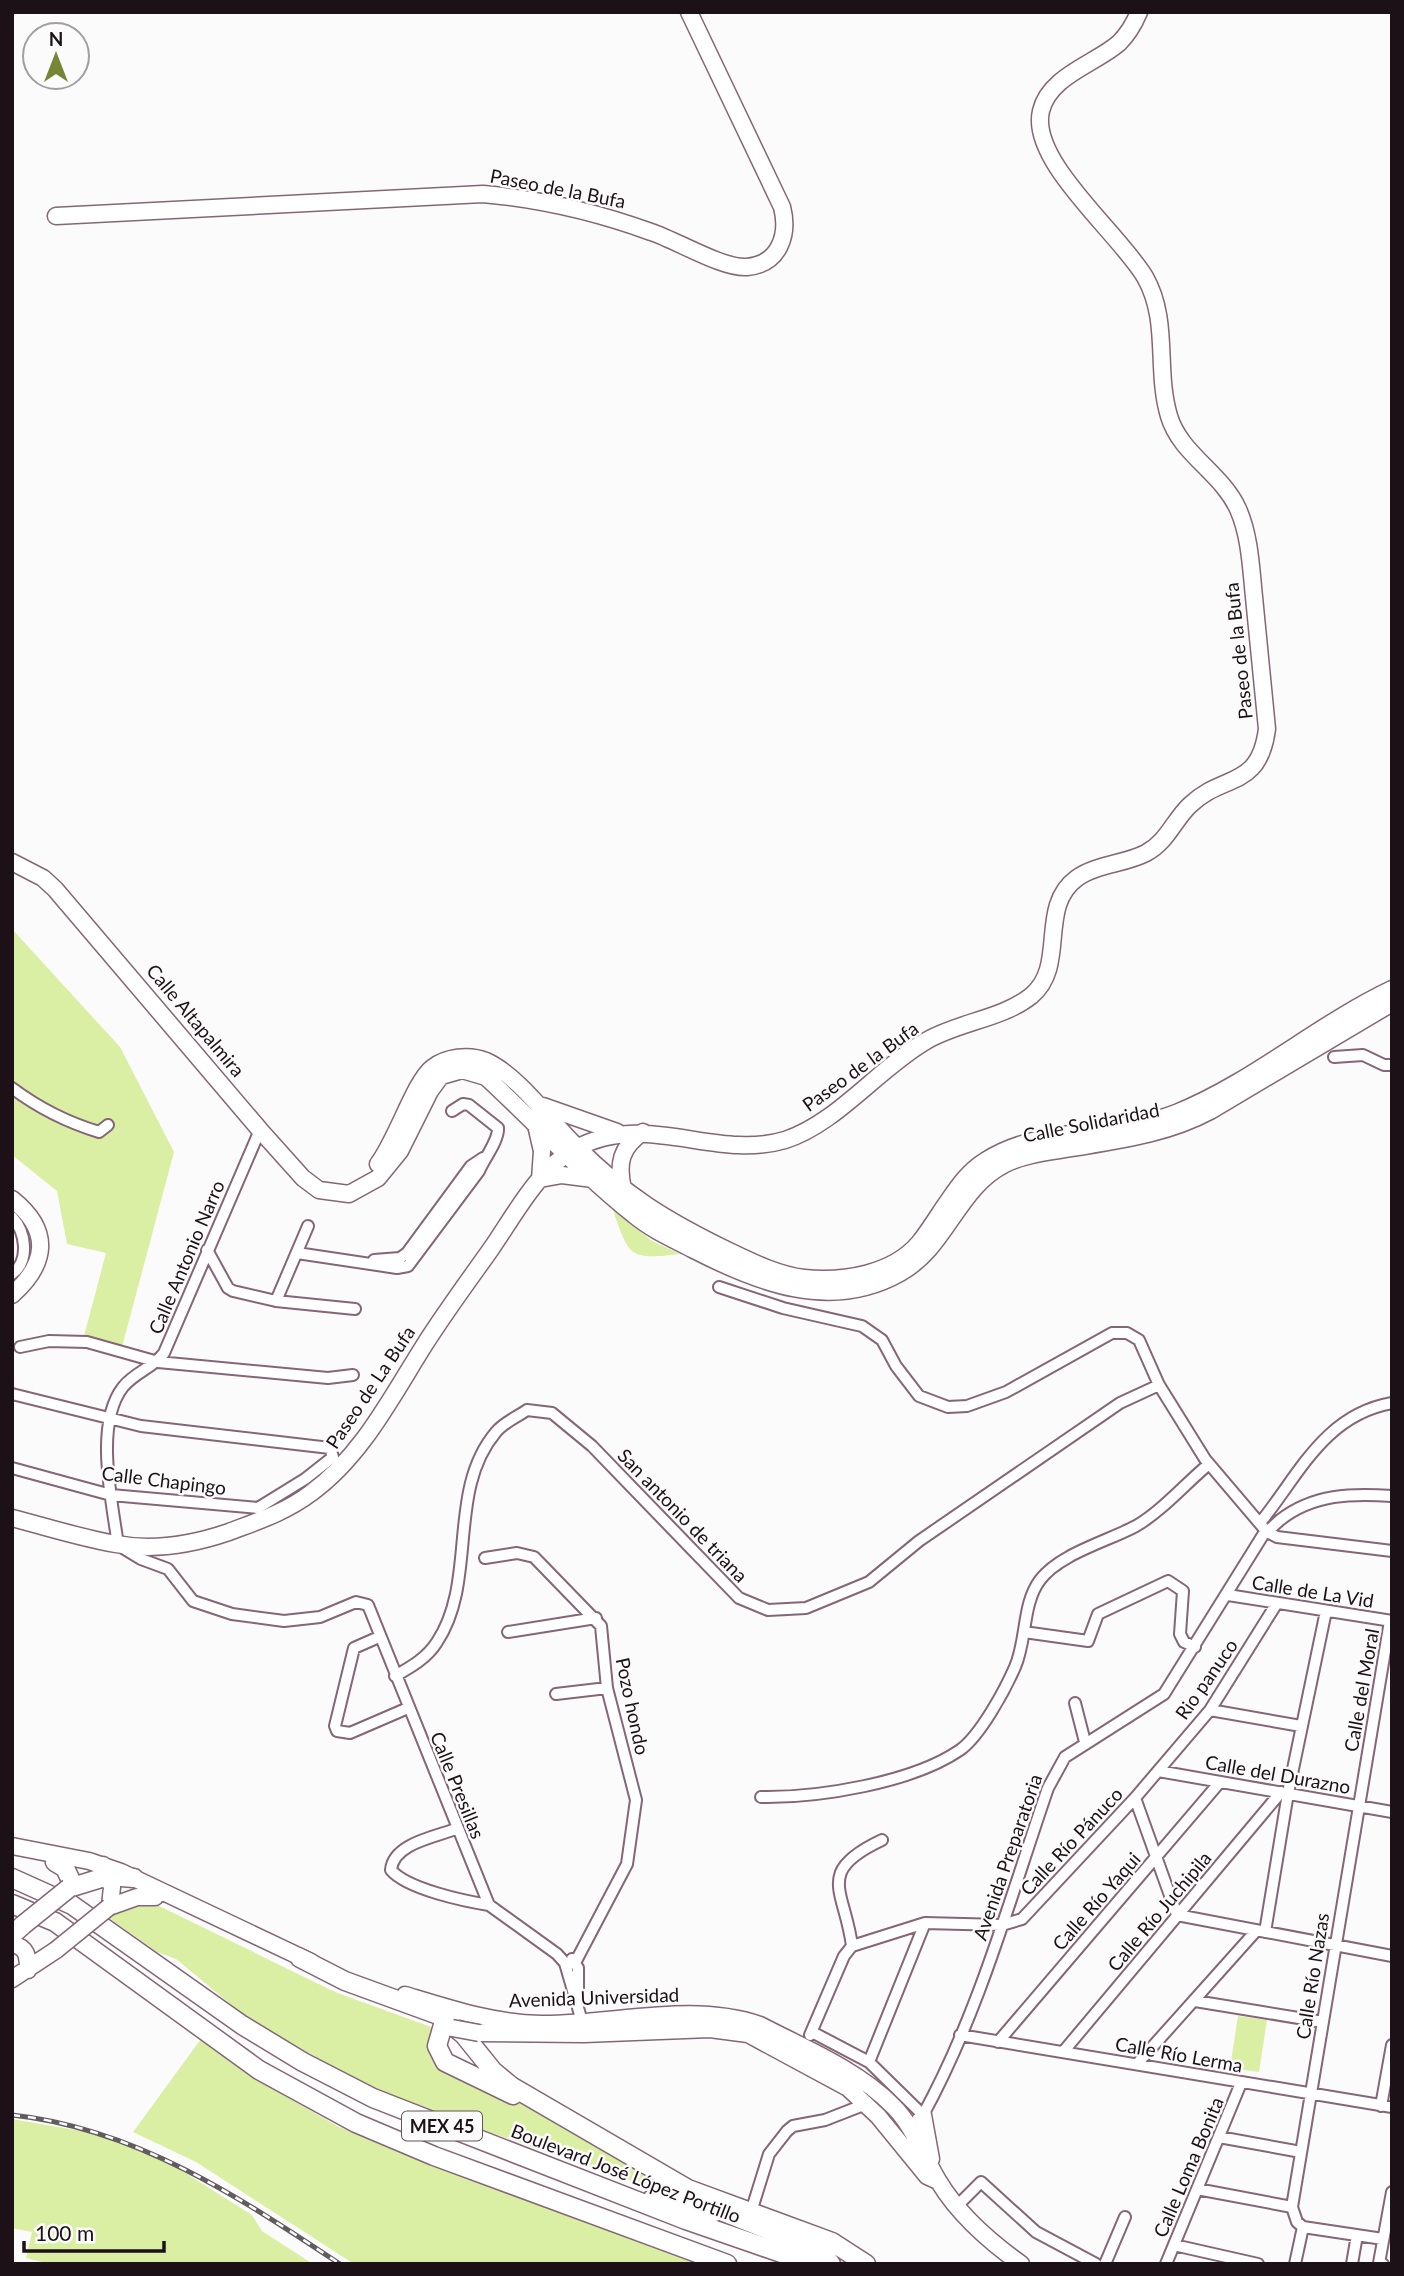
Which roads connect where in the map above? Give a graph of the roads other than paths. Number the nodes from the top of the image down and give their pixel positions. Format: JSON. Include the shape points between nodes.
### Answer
{"nodes":[{"id":1,"x":689,"y":12,"type":"edge"},
{"id":2,"x":1139,"y":12,"type":"edge"},
{"id":3,"x":56,"y":216,"type":"dead end"},
{"id":4,"x":12,"y":862,"type":"edge"},
{"id":5,"x":1392,"y":989,"type":"edge"},
{"id":6,"x":1392,"y":1003,"type":"edge"},
{"id":7,"x":1334,"y":1057,"type":"dead end"},
{"id":8,"x":1392,"y":1065,"type":"edge"},
{"id":9,"x":12,"y":1088,"type":"edge"},
{"id":10,"x":536,"y":1102,"type":"junction"},
{"id":11,"x":452,"y":1111,"type":"dead end"},
{"id":12,"x":108,"y":1125,"type":"dead end"},
{"id":13,"x":536,"y":1125,"type":"junction"},
{"id":14,"x":260,"y":1130,"type":"junction"},
{"id":15,"x":643,"y":1132,"type":"junction"},
{"id":16,"x":623,"y":1133,"type":"junction"},
{"id":17,"x":572,"y":1151,"type":"junction"},
{"id":18,"x":552,"y":1167,"type":"joint"},
{"id":19,"x":540,"y":1179,"type":"junction"},
{"id":20,"x":593,"y":1179,"type":"junction"},
{"id":21,"x":623,"y":1189,"type":"junction"},
{"id":22,"x":349,"y":1194,"type":"junction"},
{"id":23,"x":12,"y":1199,"type":"edge"},
{"id":24,"x":12,"y":1217,"type":"edge"},
{"id":25,"x":308,"y":1226,"type":"dead end"},
{"id":26,"x":18,"y":1247,"type":"edge"},
{"id":27,"x":207,"y":1250,"type":"junction"},
{"id":28,"x":297,"y":1253,"type":"junction"},
{"id":29,"x":12,"y":1274,"type":"edge"},
{"id":30,"x":719,"y":1287,"type":"dead end"},
{"id":31,"x":12,"y":1295,"type":"edge"},
{"id":32,"x":276,"y":1301,"type":"junction"},
{"id":33,"x":355,"y":1309,"type":"dead end"},
{"id":34,"x":20,"y":1347,"type":"dead end"},
{"id":35,"x":158,"y":1363,"type":"junction"},
{"id":36,"x":354,"y":1375,"type":"dead end"},
{"id":37,"x":1159,"y":1385,"type":"junction"},
{"id":38,"x":12,"y":1394,"type":"edge"},
{"id":39,"x":1392,"y":1403,"type":"edge"},
{"id":40,"x":109,"y":1420,"type":"junction"},
{"id":41,"x":1209,"y":1464,"type":"junction"},
{"id":42,"x":12,"y":1468,"type":"edge"},
{"id":43,"x":111,"y":1495,"type":"junction"},
{"id":44,"x":1392,"y":1496,"type":"edge"},
{"id":45,"x":12,"y":1518,"type":"edge"},
{"id":46,"x":1260,"y":1523,"type":"junction"},
{"id":47,"x":1267,"y":1532,"type":"junction"},
{"id":48,"x":118,"y":1545,"type":"junction"},
{"id":49,"x":1392,"y":1550,"type":"edge"},
{"id":50,"x":485,"y":1558,"type":"dead end"},
{"id":51,"x":1228,"y":1595,"type":"junction"},
{"id":52,"x":1277,"y":1603,"type":"junction"},
{"id":53,"x":1326,"y":1611,"type":"junction"},
{"id":54,"x":596,"y":1618,"type":"junction"},
{"id":55,"x":1391,"y":1621,"type":"edge"},
{"id":56,"x":508,"y":1632,"type":"dead end"},
{"id":57,"x":1024,"y":1632,"type":"junction"},
{"id":58,"x":379,"y":1637,"type":"junction"},
{"id":59,"x":1195,"y":1647,"type":"junction"},
{"id":60,"x":395,"y":1675,"type":"junction"},
{"id":61,"x":607,"y":1688,"type":"junction"},
{"id":62,"x":556,"y":1694,"type":"dead end"},
{"id":63,"x":1075,"y":1703,"type":"dead end"},
{"id":64,"x":408,"y":1708,"type":"junction"},
{"id":65,"x":1210,"y":1710,"type":"junction"},
{"id":66,"x":1301,"y":1726,"type":"junction"},
{"id":67,"x":1085,"y":1742,"type":"junction"},
{"id":68,"x":1158,"y":1771,"type":"junction"},
{"id":69,"x":1220,"y":1782,"type":"junction"},
{"id":70,"x":1284,"y":1792,"type":"junction"},
{"id":71,"x":761,"y":1797,"type":"dead end"},
{"id":72,"x":1135,"y":1798,"type":"junction"},
{"id":73,"x":1359,"y":1806,"type":"junction"},
{"id":74,"x":1392,"y":1812,"type":"edge"},
{"id":75,"x":456,"y":1829,"type":"junction"},
{"id":76,"x":882,"y":1840,"type":"dead end"},
{"id":77,"x":12,"y":1846,"type":"edge"},
{"id":78,"x":12,"y":1854,"type":"edge"},
{"id":79,"x":1156,"y":1859,"type":"junction"},
{"id":80,"x":55,"y":1862,"type":"junction"},
{"id":81,"x":97,"y":1868,"type":"junction"},
{"id":82,"x":12,"y":1878,"type":"edge"},
{"id":83,"x":134,"y":1878,"type":"joint"},
{"id":84,"x":71,"y":1886,"type":"junction"},
{"id":85,"x":155,"y":1897,"type":"junction"},
{"id":86,"x":489,"y":1905,"type":"junction"},
{"id":87,"x":107,"y":1912,"type":"junction"},
{"id":88,"x":1177,"y":1915,"type":"junction"},
{"id":89,"x":17,"y":1916,"type":"edge"},
{"id":90,"x":925,"y":1923,"type":"junction"},
{"id":91,"x":1002,"y":1925,"type":"junction"},
{"id":92,"x":1261,"y":1931,"type":"junction"},
{"id":93,"x":12,"y":1944,"type":"edge"},
{"id":94,"x":852,"y":1946,"type":"junction"},
{"id":95,"x":1334,"y":1946,"type":"junction"},
{"id":96,"x":556,"y":1954,"type":"junction"},
{"id":97,"x":1392,"y":1956,"type":"edge"},
{"id":98,"x":300,"y":1958,"type":"junction"},
{"id":99,"x":576,"y":1961,"type":"junction"},
{"id":100,"x":28,"y":1970,"type":"junction"},
{"id":101,"x":12,"y":1979,"type":"edge"},
{"id":102,"x":1195,"y":2001,"type":"junction"},
{"id":103,"x":577,"y":2003,"type":"junction"},
{"id":104,"x":1323,"y":2022,"type":"junction"},
{"id":105,"x":442,"y":2025,"type":"junction"},
{"id":106,"x":583,"y":2028,"type":"junction"},
{"id":107,"x":812,"y":2032,"type":"junction"},
{"id":108,"x":960,"y":2035,"type":"junction"},
{"id":109,"x":998,"y":2042,"type":"junction"},
{"id":110,"x":1392,"y":2045,"type":"edge"},
{"id":111,"x":803,"y":2047,"type":"junction"},
{"id":112,"x":1063,"y":2052,"type":"junction"},
{"id":113,"x":869,"y":2062,"type":"junction"},
{"id":114,"x":1137,"y":2064,"type":"junction"},
{"id":115,"x":1241,"y":2083,"type":"junction"},
{"id":116,"x":1310,"y":2093,"type":"junction"},
{"id":117,"x":866,"y":2104,"type":"junction"},
{"id":118,"x":1387,"y":2107,"type":"edge"},
{"id":119,"x":548,"y":2110,"type":"junction"},
{"id":120,"x":923,"y":2115,"type":"junction"},
{"id":121,"x":906,"y":2124,"type":"junction"},
{"id":122,"x":892,"y":2133,"type":"junction"},
{"id":123,"x":1219,"y":2137,"type":"junction"},
{"id":124,"x":1301,"y":2152,"type":"junction"},
{"id":125,"x":932,"y":2165,"type":"junction"},
{"id":126,"x":938,"y":2182,"type":"junction"},
{"id":127,"x":688,"y":2189,"type":"junction"},
{"id":128,"x":1197,"y":2189,"type":"junction"},
{"id":129,"x":615,"y":2191,"type":"junction"},
{"id":130,"x":1392,"y":2192,"type":"edge"},
{"id":131,"x":958,"y":2205,"type":"junction"},
{"id":132,"x":1292,"y":2207,"type":"junction"},
{"id":133,"x":715,"y":2212,"type":"junction"},
{"id":134,"x":751,"y":2212,"type":"junction"},
{"id":135,"x":1125,"y":2217,"type":"dead end"},
{"id":136,"x":1303,"y":2227,"type":"junction"},
{"id":137,"x":1357,"y":2235,"type":"junction"},
{"id":138,"x":1383,"y":2239,"type":"junction"},
{"id":139,"x":1174,"y":2245,"type":"junction"},
{"id":140,"x":727,"y":2264,"type":"edge"},
{"id":141,"x":813,"y":2264,"type":"edge"},
{"id":142,"x":832,"y":2264,"type":"edge"},
{"id":143,"x":866,"y":2264,"type":"edge"},
{"id":144,"x":1021,"y":2264,"type":"edge"},
{"id":145,"x":1096,"y":2264,"type":"edge"},
{"id":146,"x":1105,"y":2264,"type":"edge"},
{"id":147,"x":1166,"y":2264,"type":"edge"},
{"id":148,"x":1258,"y":2264,"type":"edge"},
{"id":149,"x":1295,"y":2264,"type":"edge"},
{"id":150,"x":1352,"y":2264,"type":"edge"},
{"id":151,"x":1383,"y":2264,"type":"edge"}],
"edges":[{"from":1,"to":3,"type":"street","name":"Paseo de la Bufa","via":[[782,207],[783,242],[772,256],[756,265],[729,264],[631,225],[483,194]]},
{"from":2,"to":15,"type":"street","name":"Paseo de la Bufa","via":[[1120,42],[1052,90],[1041,109],[1040,138],[1052,161],[1144,275],[1161,319],[1170,420],[1181,439],[1224,485],[1241,517],[1268,729],[1265,746],[1241,778],[1196,799],[1157,846],[1135,858],[1089,871],[1068,886],[1057,904],[1045,980],[1024,1001],[925,1041],[810,1128],[787,1139],[733,1144]]},
{"from":4,"to":14,"type":"street","name":"Calle Altapalmira","via":[[55,889]]},
{"from":5,"to":21,"type":"street","name":"Calle Solidaridad","via":[[1176,1113],[1038,1141],[988,1159],[961,1183],[909,1253],[866,1274],[824,1278],[782,1273],[675,1225]]},
{"from":6,"to":20,"type":"street","name":"Calle Solidaridad","via":[[1181,1125],[1022,1157],[998,1168],[975,1186],[939,1240],[920,1259],[897,1275],[862,1288],[811,1292],[744,1273],[649,1227]]},
{"from":7,"to":8,"type":"street","via":[[1363,1055]]},
{"from":9,"to":12,"type":"street","via":[[69,1123],[99,1132]]},
{"from":10,"to":16,"type":"street","via":[[555,1113]]},
{"from":10,"to":17,"type":"street"},
{"from":10,"to":22,"type":"street","via":[[485,1061],[464,1058],[438,1064],[423,1078],[382,1159]]},
{"from":11,"to":28,"type":"street","via":[[469,1105],[498,1128],[498,1136],[407,1253],[368,1261]]},
{"from":13,"to":17,"type":"street"},
{"from":13,"to":19,"type":"street","via":[[542,1151]]},
{"from":13,"to":22,"type":"street","via":[[486,1077],[470,1071],[452,1072],[436,1082],[387,1170]]},
{"from":14,"to":22,"type":"street","name":"Calle Altapalmira","via":[[310,1185],[327,1193]]},
{"from":14,"to":27,"type":"street","name":"Calle Antonio Narro"},
{"from":15,"to":16,"type":"street","name":"Paseo de la Bufa"},
{"from":15,"to":21,"type":"street","via":[[623,1150],[619,1173]]},
{"from":16,"to":17,"type":"street","name":"Paseo de la Bufa"},
{"from":17,"to":18,"type":"street","name":"Paseo de la Bufa"},
{"from":17,"to":20,"type":"street","name":"Calle Solidaridad"},
{"from":17,"to":21,"type":"street","name":"Calle Solidaridad"},
{"from":18,"to":19,"type":"street","name":"Paseo de La Bufa"},
{"from":19,"to":20,"type":"street","via":[[562,1175]]},
{"from":19,"to":48,"type":"street","name":"Paseo de La Bufa","via":[[366,1437],[326,1481],[277,1514],[209,1539],[172,1545]]},
{"from":23,"to":31,"type":"street","via":[[32,1217],[41,1245],[36,1268]]},
{"from":24,"to":26,"type":"street","via":[[20,1228]]},
{"from":25,"to":28,"type":"street"},
{"from":26,"to":29,"type":"street","via":[[21,1263]]},
{"from":27,"to":32,"type":"street","via":[[228,1288]]},
{"from":27,"to":35,"type":"street","name":"Calle Antonio Narro"},
{"from":28,"to":32,"type":"street"},
{"from":30,"to":37,"type":"street","via":[[862,1326],[882,1340],[919,1396],[947,1407],[967,1406],[1006,1392],[1105,1336],[1126,1333],[1139,1340]]},
{"from":32,"to":33,"type":"street"},
{"from":34,"to":35,"type":"street","via":[[49,1341],[87,1342]]},
{"from":35,"to":36,"type":"street","via":[[328,1378]]},
{"from":35,"to":40,"type":"street","name":"Calle Antonio Narro","via":[[123,1387]]},
{"from":37,"to":41,"type":"street"},
{"from":37,"to":60,"type":"street","name":"San antonio de triana","via":[[1120,1403],[919,1541],[869,1582],[806,1608],[768,1610],[739,1598],[592,1447],[552,1413],[527,1410],[496,1431],[479,1461],[468,1495],[458,1578],[437,1643],[418,1662]]},
{"from":38,"to":40,"type":"street"},
{"from":39,"to":46,"type":"street","via":[[1346,1419],[1323,1438]]},
{"from":40,"to":43,"type":"street","name":"Calle Antonio Narro"},
{"from":40,"to":43,"type":"street","name":"Calle Chapingo","via":[[330,1448],[332,1457],[258,1508]]},
{"from":41,"to":46,"type":"street"},
{"from":41,"to":57,"type":"street","via":[[1139,1524],[1079,1552],[1045,1575],[1034,1591]]},
{"from":42,"to":43,"type":"street","name":"Calle Chapingo"},
{"from":43,"to":48,"type":"street","name":"Calle Antonio Narro"},
{"from":44,"to":47,"type":"street","name":"Avenida Preparatoria","via":[[1328,1497],[1309,1503]]},
{"from":45,"to":48,"type":"street","name":"Paseo de La Bufa"},
{"from":46,"to":47,"type":"street"},
{"from":47,"to":49,"type":"street","via":[[1277,1537]]},
{"from":47,"to":51,"type":"street","name":"Avenida Preparatoria"},
{"from":48,"to":58,"type":"street","name":"Calle Presillas","via":[[168,1569],[193,1601],[232,1614],[284,1621],[320,1617],[362,1602],[368,1605]]},
{"from":50,"to":54,"type":"street","via":[[517,1553],[534,1557]]},
{"from":51,"to":52,"type":"street","name":"Calle de La Vid"},
{"from":51,"to":59,"type":"street","name":"Avenida Preparatoria"},
{"from":52,"to":53,"type":"street","name":"Calle de La Vid"},
{"from":52,"to":65,"type":"street","name":"Rio panuco"},
{"from":53,"to":55,"type":"street","name":"Calle de La Vid"},
{"from":53,"to":66,"type":"street"},
{"from":54,"to":56,"type":"street"},
{"from":54,"to":61,"type":"street","name":"Pozo hondo","via":[[601,1626]]},
{"from":55,"to":73,"type":"street","name":"Calle del Moral"},
{"from":57,"to":59,"type":"street","via":[[1088,1641],[1098,1614],[1168,1581],[1182,1591],[1180,1633],[1184,1642]]},
{"from":57,"to":71,"type":"street","via":[[1011,1675],[980,1728],[959,1751],[870,1785],[802,1798]]},
{"from":58,"to":60,"type":"street","name":"Calle Presillas"},
{"from":58,"to":64,"type":"street","via":[[354,1648],[337,1731],[350,1733]]},
{"from":59,"to":67,"type":"street","name":"Avenida Preparatoria","via":[[1164,1694]]},
{"from":60,"to":64,"type":"street","name":"Calle Presillas"},
{"from":61,"to":62,"type":"street"},
{"from":61,"to":99,"type":"street","name":"Pozo hondo","via":[[636,1800],[627,1864]]},
{"from":63,"to":67,"type":"street"},
{"from":64,"to":75,"type":"street","name":"Calle Presillas"},
{"from":65,"to":66,"type":"street"},
{"from":65,"to":68,"type":"street","name":"Rio panuco"},
{"from":66,"to":70,"type":"street"},
{"from":67,"to":91,"type":"street","name":"Avenida Preparatoria","via":[[1065,1757],[1054,1773]]},
{"from":68,"to":69,"type":"street","name":"Calle del Durazno"},
{"from":68,"to":72,"type":"street","name":"Calle Río Pánuco"},
{"from":69,"to":70,"type":"street","name":"Calle del Durazno"},
{"from":69,"to":79,"type":"street","name":"Calle Río Yaqui"},
{"from":70,"to":73,"type":"street","name":"Calle del Durazno"},
{"from":70,"to":88,"type":"street","name":"Calle Río Juchipila"},
{"from":70,"to":92,"type":"street"},
{"from":72,"to":79,"type":"street"},
{"from":72,"to":91,"type":"street","name":"Calle Río Pánuco","via":[[1022,1919]]},
{"from":73,"to":74,"type":"street","name":"Calle del Durazno"},
{"from":73,"to":95,"type":"street","name":"Calle Río Nazas"},
{"from":75,"to":86,"type":"street","name":"Calle Presillas"},
{"from":75,"to":86,"type":"street","via":[[399,1851],[391,1870],[429,1889]]},
{"from":76,"to":94,"type":"street","via":[[853,1853],[845,1862],[838,1892]]},
{"from":77,"to":81,"type":"street"},
{"from":78,"to":80,"type":"street"},
{"from":79,"to":88,"type":"street"},
{"from":79,"to":109,"type":"street","name":"Calle Río Yaqui"},
{"from":80,"to":81,"type":"street"},
{"from":80,"to":84,"type":"main road","via":[[65,1868]]},
{"from":81,"to":83,"type":"main road"},
{"from":81,"to":84,"type":"main road"},
{"from":81,"to":85,"type":"street"},
{"from":81,"to":87,"type":"street","via":[[112,1887]]},
{"from":82,"to":87,"type":"main road","number":"MEX 45"},
{"from":83,"to":98,"type":"street","name":"Avenida Universidad"},
{"from":84,"to":89,"type":"main road","bridge":true},
{"from":85,"to":87,"type":"street","via":[[137,1897]]},
{"from":85,"to":105,"type":"street","via":[[360,1996]]},
{"from":86,"to":96,"type":"street"},
{"from":87,"to":100,"type":"street","bridge":true},
{"from":87,"to":129,"type":"main road","name":"Boulevard José López Portillo","number":"MEX 45","via":[[242,2025],[315,2068],[424,2119]]},
{"from":88,"to":92,"type":"street"},
{"from":88,"to":112,"type":"street","name":"Calle Río Juchipila"},
{"from":89,"to":140,"type":"main road","number":"MEX 45","via":[[55,1922],[259,2070],[356,2123]]},
{"from":90,"to":91,"type":"street"},
{"from":90,"to":94,"type":"street"},
{"from":90,"to":113,"type":"street"},
{"from":91,"to":108,"type":"street","name":"Avenida Preparatoria"},
{"from":92,"to":95,"type":"street"},
{"from":92,"to":102,"type":"street"},
{"from":93,"to":100,"type":"street","via":[[28,1956]]},
{"from":94,"to":107,"type":"street"},
{"from":95,"to":97,"type":"street"},
{"from":95,"to":104,"type":"street","name":"Calle Río Nazas"},
{"from":96,"to":99,"type":"street"},
{"from":96,"to":103,"type":"street","via":[[565,1963]]},
{"from":98,"to":106,"type":"street","name":"Avenida Universidad","via":[[480,2018]]},
{"from":98,"to":119,"type":"main road","via":[[345,1981],[441,2016],[464,2035],[493,2071]]},
{"from":99,"to":103,"type":"street"},
{"from":100,"to":101,"type":"street"},
{"from":102,"to":104,"type":"street"},
{"from":102,"to":114,"type":"street"},
{"from":103,"to":106,"type":"street"},
{"from":104,"to":116,"type":"street","name":"Calle Río Nazas"},
{"from":105,"to":106,"type":"street","name":"Avenida Universidad","bridge":true,"via":[[479,2033]]},
{"from":105,"to":119,"type":"main road","via":[[437,2046],[444,2062]]},
{"from":106,"to":111,"type":"street","name":"Avenida Universidad","via":[[726,2016],[760,2025]]},
{"from":106,"to":117,"type":"street","name":"Avenida Universidad","via":[[710,2029],[748,2034],[830,2077]]},
{"from":107,"to":111,"type":"street"},
{"from":107,"to":113,"type":"street"},
{"from":108,"to":109,"type":"street","name":"Calle Río Lerma"},
{"from":108,"to":120,"type":"street","name":"Avenida Preparatoria"},
{"from":109,"to":112,"type":"street","name":"Calle Río Lerma"},
{"from":110,"to":118,"type":"street"},
{"from":111,"to":121,"type":"street","name":"Avenida Universidad","via":[[864,2082],[892,2105]]},
{"from":112,"to":114,"type":"street","name":"Calle Río Lerma"},
{"from":113,"to":120,"type":"street"},
{"from":114,"to":115,"type":"street","name":"Calle Río Lerma"},
{"from":115,"to":116,"type":"street","name":"Calle Río Lerma"},
{"from":115,"to":123,"type":"street","name":"Calle Loma Bonita"},
{"from":116,"to":118,"type":"street","name":"Calle Río Lerma"},
{"from":116,"to":124,"type":"street","name":"Calle Río Nazas"},
{"from":117,"to":122,"type":"street","name":"Avenida Universidad"},
{"from":117,"to":134,"type":"street","via":[[787,2130],[769,2154]]},
{"from":119,"to":127,"type":"main road"},
{"from":120,"to":121,"type":"street"},
{"from":120,"to":125,"type":"street"},
{"from":121,"to":122,"type":"street"},
{"from":121,"to":125,"type":"street","name":"Avenida Universidad"},
{"from":122,"to":126,"type":"street","name":"Avenida Universidad"},
{"from":123,"to":124,"type":"street"},
{"from":123,"to":128,"type":"street","name":"Calle Loma Bonita"},
{"from":124,"to":132,"type":"street","name":"Calle Río Nazas"},
{"from":125,"to":126,"type":"street","name":"Avenida Universidad"},
{"from":126,"to":131,"type":"street","name":"Avenida Universidad"},
{"from":127,"to":133,"type":"street"},
{"from":127,"to":134,"type":"main road"},
{"from":128,"to":132,"type":"street"},
{"from":128,"to":139,"type":"street","name":"Calle Loma Bonita"},
{"from":129,"to":133,"type":"main road"},
{"from":129,"to":141,"type":"main road","name":"Boulevard José López Portillo","number":"MEX 45"},
{"from":130,"to":138,"type":"street"},
{"from":131,"to":144,"type":"street","name":"Avenida Universidad","via":[[989,2241]]},
{"from":131,"to":145,"type":"street","via":[[981,2182],[1036,2232]]},
{"from":132,"to":136,"type":"street"},
{"from":133,"to":142,"type":"street","via":[[824,2253]]},
{"from":134,"to":143,"type":"main road","via":[[832,2242]]},
{"from":135,"to":146,"type":"street"},
{"from":136,"to":137,"type":"street"},
{"from":136,"to":149,"type":"street"},
{"from":137,"to":138,"type":"street"},
{"from":137,"to":150,"type":"street"},
{"from":138,"to":151,"type":"street","via":[[1379,2263]]},
{"from":139,"to":147,"type":"street","name":"Calle Loma Bonita"},
{"from":139,"to":148,"type":"street"}]}
